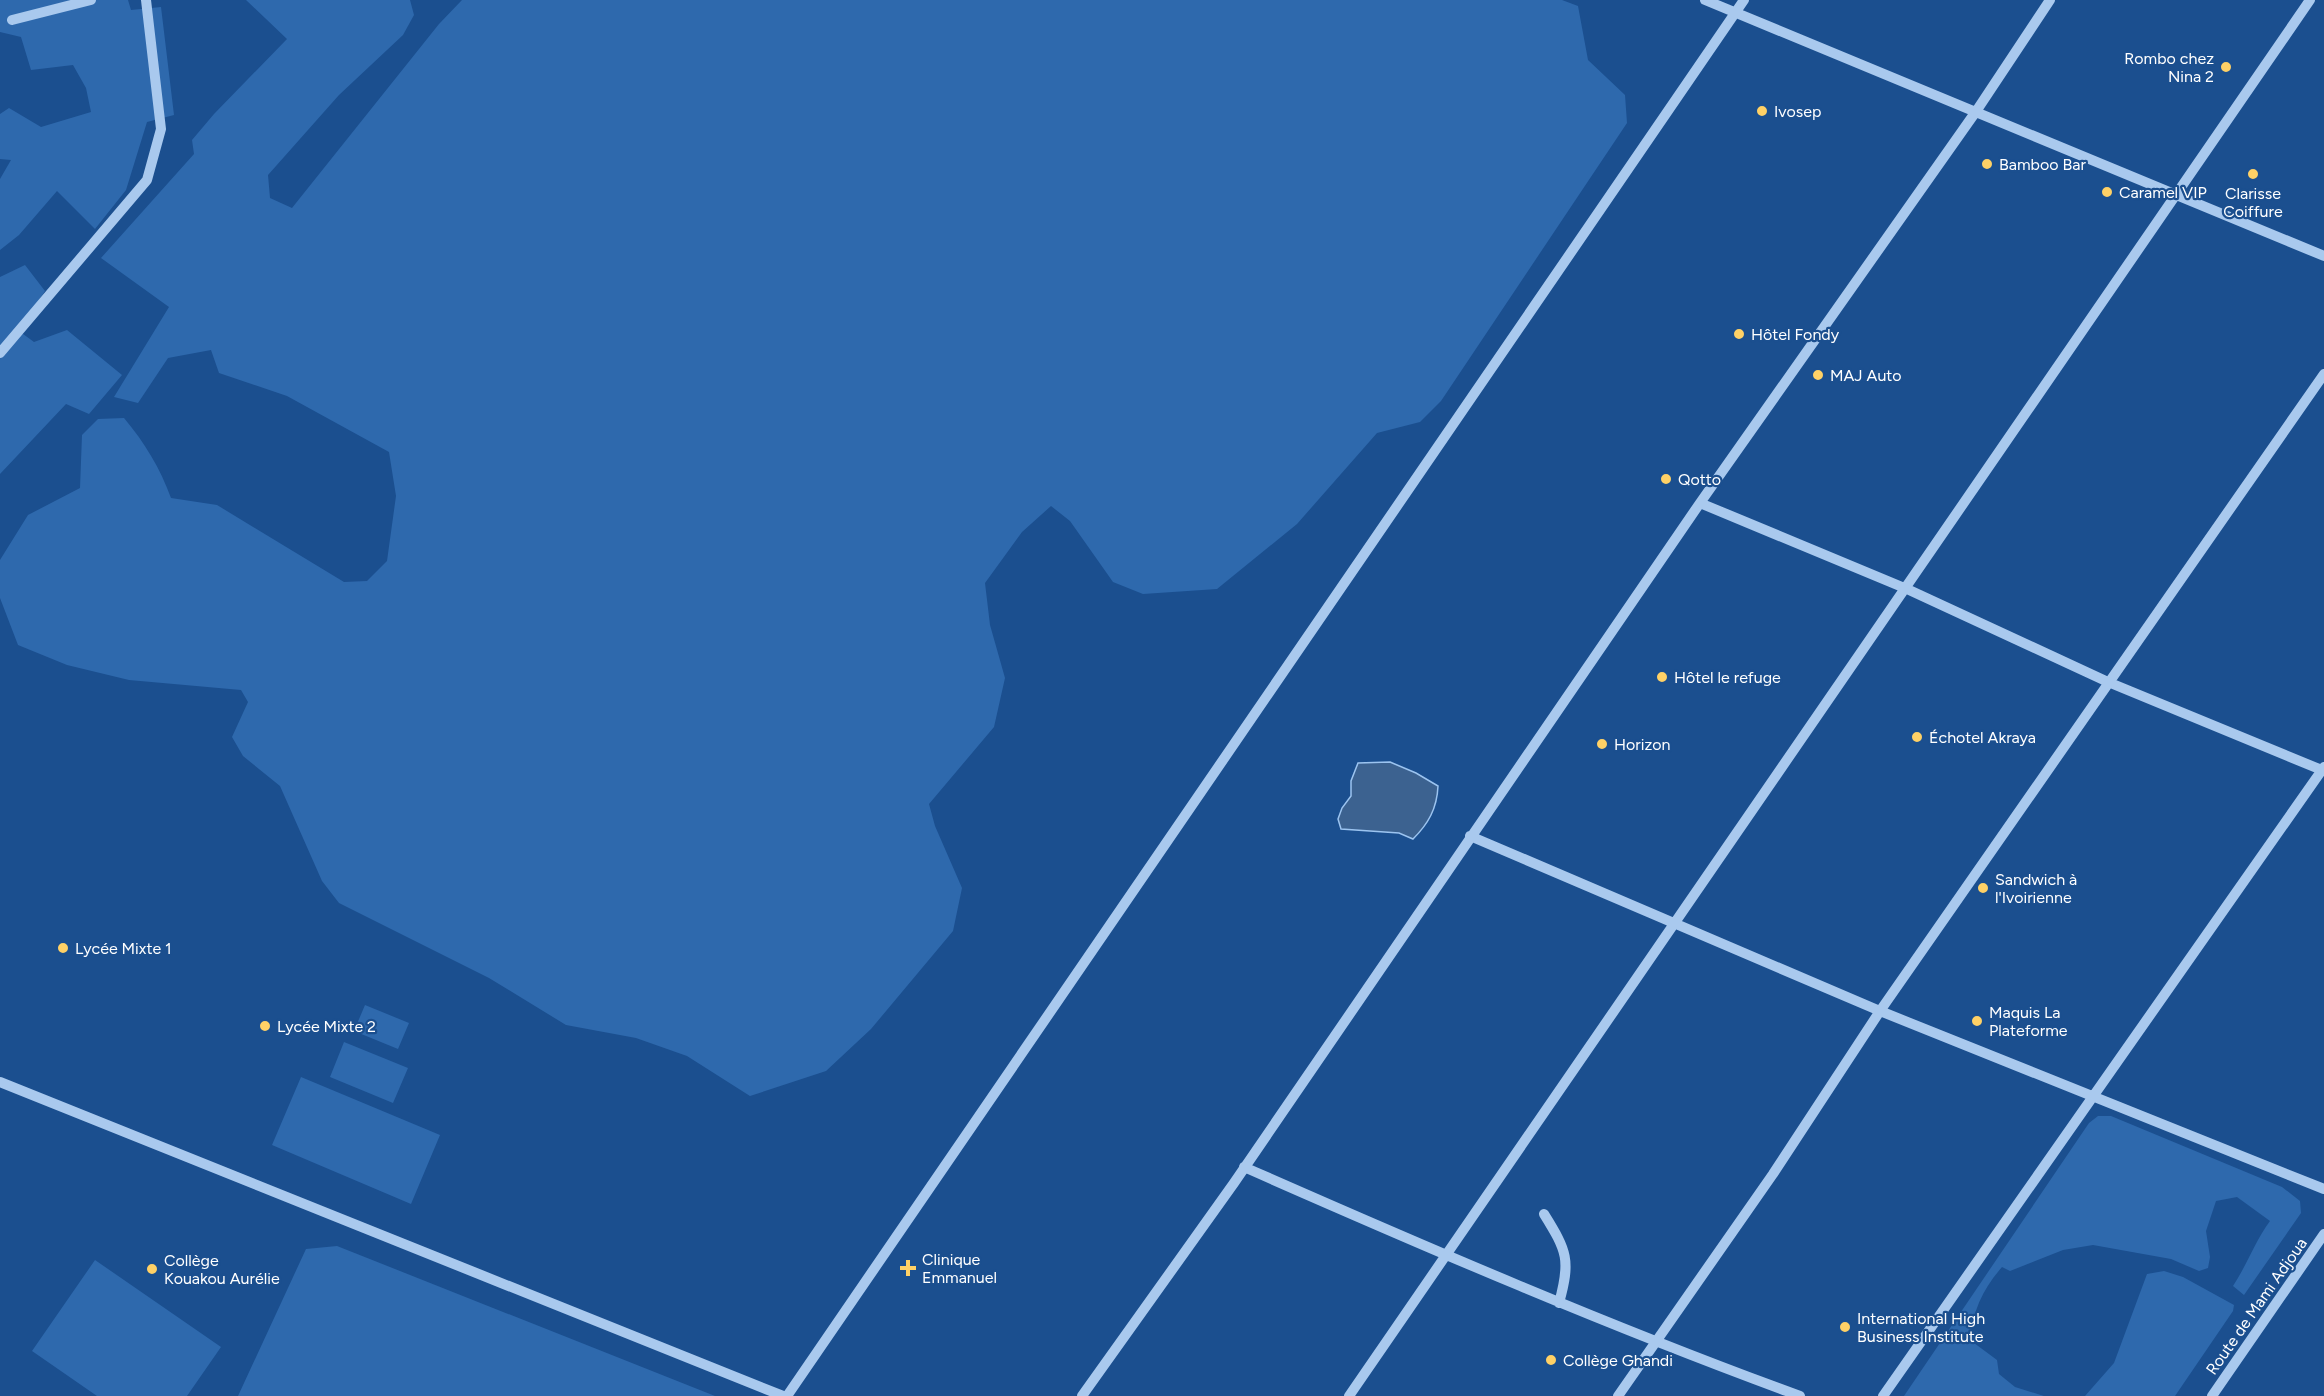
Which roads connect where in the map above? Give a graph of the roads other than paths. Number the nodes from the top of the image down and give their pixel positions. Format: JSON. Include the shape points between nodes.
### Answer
{"nodes":[{"id":1,"x":91,"y":0,"type":"edge"},
{"id":2,"x":146,"y":0,"type":"edge"},
{"id":3,"x":1705,"y":0,"type":"edge"},
{"id":4,"x":1744,"y":0,"type":"edge"},
{"id":5,"x":2050,"y":0,"type":"edge"},
{"id":6,"x":2310,"y":0,"type":"edge"},
{"id":7,"x":1736,"y":12,"type":"junction"},
{"id":8,"x":12,"y":20,"type":"dead end"},
{"id":9,"x":1977,"y":110,"type":"junction"},
{"id":10,"x":2177,"y":194,"type":"junction"},
{"id":11,"x":2324,"y":256,"type":"edge"},
{"id":12,"x":0,"y":353,"type":"edge"},
{"id":13,"x":2324,"y":374,"type":"edge"},
{"id":14,"x":1700,"y":503,"type":"junction"},
{"id":15,"x":1906,"y":590,"type":"junction"},
{"id":16,"x":2108,"y":682,"type":"junction"},
{"id":17,"x":2323,"y":769,"type":"edge"},
{"id":18,"x":1470,"y":836,"type":"junction"},
{"id":19,"x":1673,"y":924,"type":"junction"},
{"id":20,"x":1880,"y":1011,"type":"junction"},
{"id":21,"x":0,"y":1082,"type":"edge"},
{"id":22,"x":2094,"y":1097,"type":"junction"},
{"id":23,"x":1244,"y":1167,"type":"junction"},
{"id":24,"x":2324,"y":1189,"type":"edge"},
{"id":25,"x":1544,"y":1214,"type":"dead end"},
{"id":26,"x":2324,"y":1234,"type":"edge"},
{"id":27,"x":1447,"y":1257,"type":"junction"},
{"id":28,"x":1559,"y":1303,"type":"junction"},
{"id":29,"x":1654,"y":1342,"type":"junction"},
{"id":30,"x":785,"y":1396,"type":"edge"},
{"id":31,"x":1082,"y":1396,"type":"edge"},
{"id":32,"x":1349,"y":1396,"type":"edge"},
{"id":33,"x":1618,"y":1396,"type":"edge"},
{"id":34,"x":1800,"y":1396,"type":"edge"},
{"id":35,"x":1883,"y":1396,"type":"edge"},
{"id":36,"x":2212,"y":1396,"type":"edge"}],
"edges":[{"from":1,"to":8,"type":"street"},
{"from":2,"to":12,"type":"street","via":[[161,129],[147,180]]},
{"from":3,"to":7,"type":"street"},
{"from":4,"to":7,"type":"street"},
{"from":5,"to":9,"type":"street"},
{"from":6,"to":10,"type":"street"},
{"from":7,"to":9,"type":"street"},
{"from":7,"to":30,"type":"street"},
{"from":9,"to":10,"type":"street"},
{"from":9,"to":14,"type":"street"},
{"from":10,"to":11,"type":"street"},
{"from":10,"to":15,"type":"street"},
{"from":13,"to":16,"type":"street"},
{"from":14,"to":15,"type":"street"},
{"from":14,"to":18,"type":"street"},
{"from":15,"to":16,"type":"street"},
{"from":15,"to":19,"type":"street"},
{"from":16,"to":17,"type":"street"},
{"from":16,"to":20,"type":"street"},
{"from":17,"to":22,"type":"street"},
{"from":18,"to":19,"type":"street"},
{"from":18,"to":23,"type":"street"},
{"from":19,"to":20,"type":"street"},
{"from":19,"to":27,"type":"street"},
{"from":20,"to":22,"type":"street"},
{"from":20,"to":29,"type":"street","via":[[1773,1174]]},
{"from":21,"to":30,"type":"street"},
{"from":22,"to":24,"type":"street"},
{"from":22,"to":35,"type":"street"},
{"from":23,"to":27,"type":"street"},
{"from":23,"to":31,"type":"street"},
{"from":25,"to":28,"type":"street","via":[[1561,1243],[1568,1268]]},
{"from":26,"to":36,"type":"street","name":"Route de Mami Adjoua"},
{"from":27,"to":28,"type":"street"},
{"from":27,"to":32,"type":"street"},
{"from":28,"to":29,"type":"street"},
{"from":29,"to":33,"type":"street"},
{"from":29,"to":34,"type":"street"}]}
